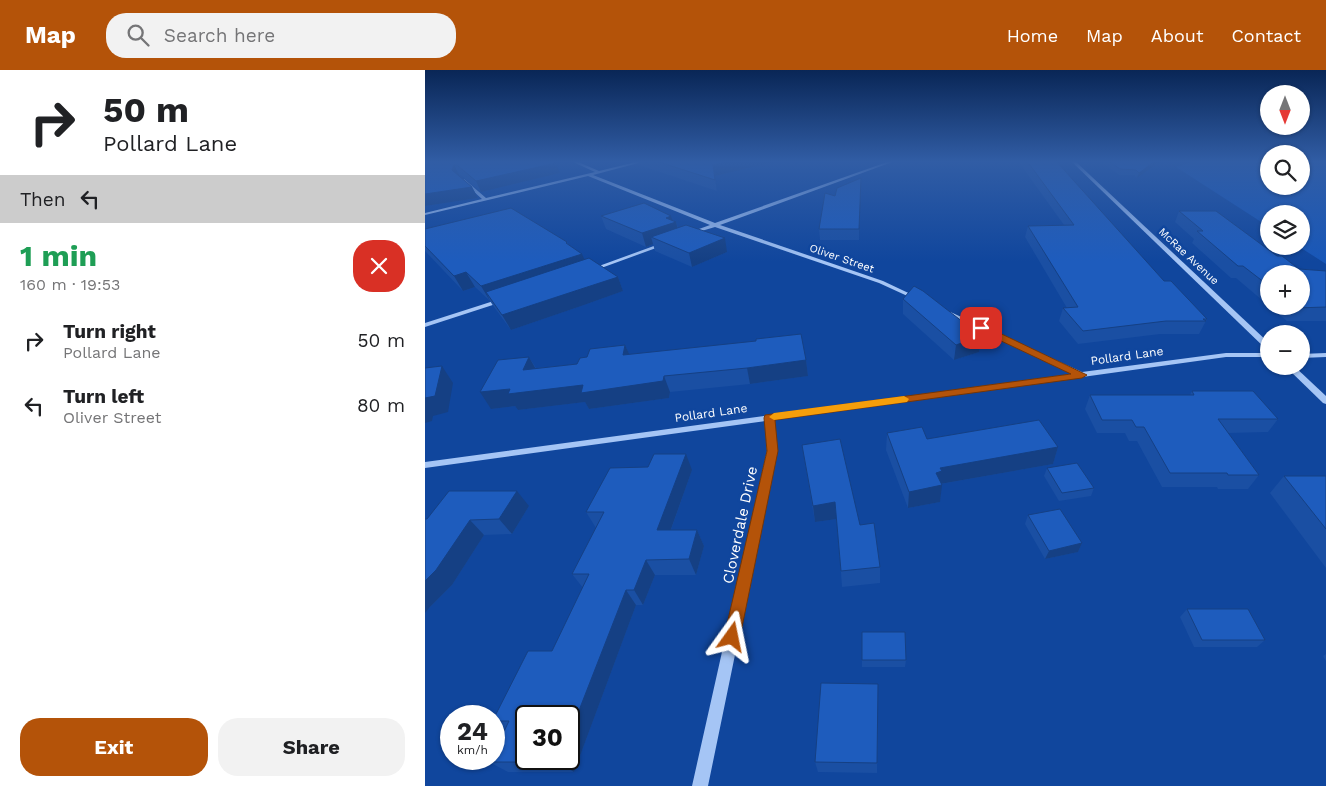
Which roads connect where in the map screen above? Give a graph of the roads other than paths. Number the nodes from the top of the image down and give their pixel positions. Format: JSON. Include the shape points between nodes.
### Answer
{"nodes":[{"id":1,"x":479,"y":194,"type":"edge"},
{"id":2,"x":509,"y":194,"type":"edge"},
{"id":3,"x":639,"y":194,"type":"edge"},
{"id":4,"x":800,"y":194,"type":"edge"},
{"id":5,"x":1108,"y":194,"type":"edge"},
{"id":6,"x":486,"y":200,"type":"junction"},
{"id":7,"x":425,"y":214,"type":"edge"},
{"id":8,"x":715,"y":225,"type":"junction"},
{"id":9,"x":688,"y":235,"type":"edge"},
{"id":10,"x":670,"y":241,"type":"edge"},
{"id":11,"x":580,"y":274,"type":"edge"},
{"id":12,"x":508,"y":299,"type":"edge"},
{"id":13,"x":925,"y":302,"type":"edge"},
{"id":14,"x":942,"y":310,"type":"edge"},
{"id":15,"x":425,"y":325,"type":"edge"},
{"id":16,"x":1260,"y":338,"type":"edge"},
{"id":17,"x":1260,"y":355,"type":"edge"},
{"id":18,"x":1326,"y":355,"type":"edge"},
{"id":19,"x":1310,"y":356,"type":"edge"},
{"id":20,"x":1082,"y":375,"type":"junction"},
{"id":21,"x":1299,"y":375,"type":"edge"},
{"id":22,"x":1326,"y":401,"type":"edge"},
{"id":23,"x":769,"y":418,"type":"junction"},
{"id":24,"x":425,"y":465,"type":"edge"},
{"id":25,"x":700,"y":786,"type":"edge"}],
"edges":[{"from":1,"to":6,"type":"street"},
{"from":2,"to":6,"type":"street"},
{"from":3,"to":8,"type":"street","name":"Oliver Street"},
{"from":4,"to":8,"type":"street"},
{"from":5,"to":16,"type":"street","name":"McRae Avenue"},
{"from":6,"to":7,"type":"street"},
{"from":8,"to":9,"type":"street"},
{"from":8,"to":13,"type":"street","name":"Oliver Street","via":[[881,282]]},
{"from":10,"to":11,"type":"street"},
{"from":12,"to":15,"type":"street"},
{"from":14,"to":20,"type":"street"},
{"from":17,"to":20,"type":"street","name":"Pollard Lane","via":[[1226,355]]},
{"from":18,"to":19,"type":"street"},
{"from":20,"to":23,"type":"street","name":"Pollard Lane"},
{"from":21,"to":22,"type":"street"},
{"from":23,"to":24,"type":"street","name":"Pollard Lane"},
{"from":23,"to":25,"type":"street","name":"Cloverdale Drive","via":[[773,451]]}]}
